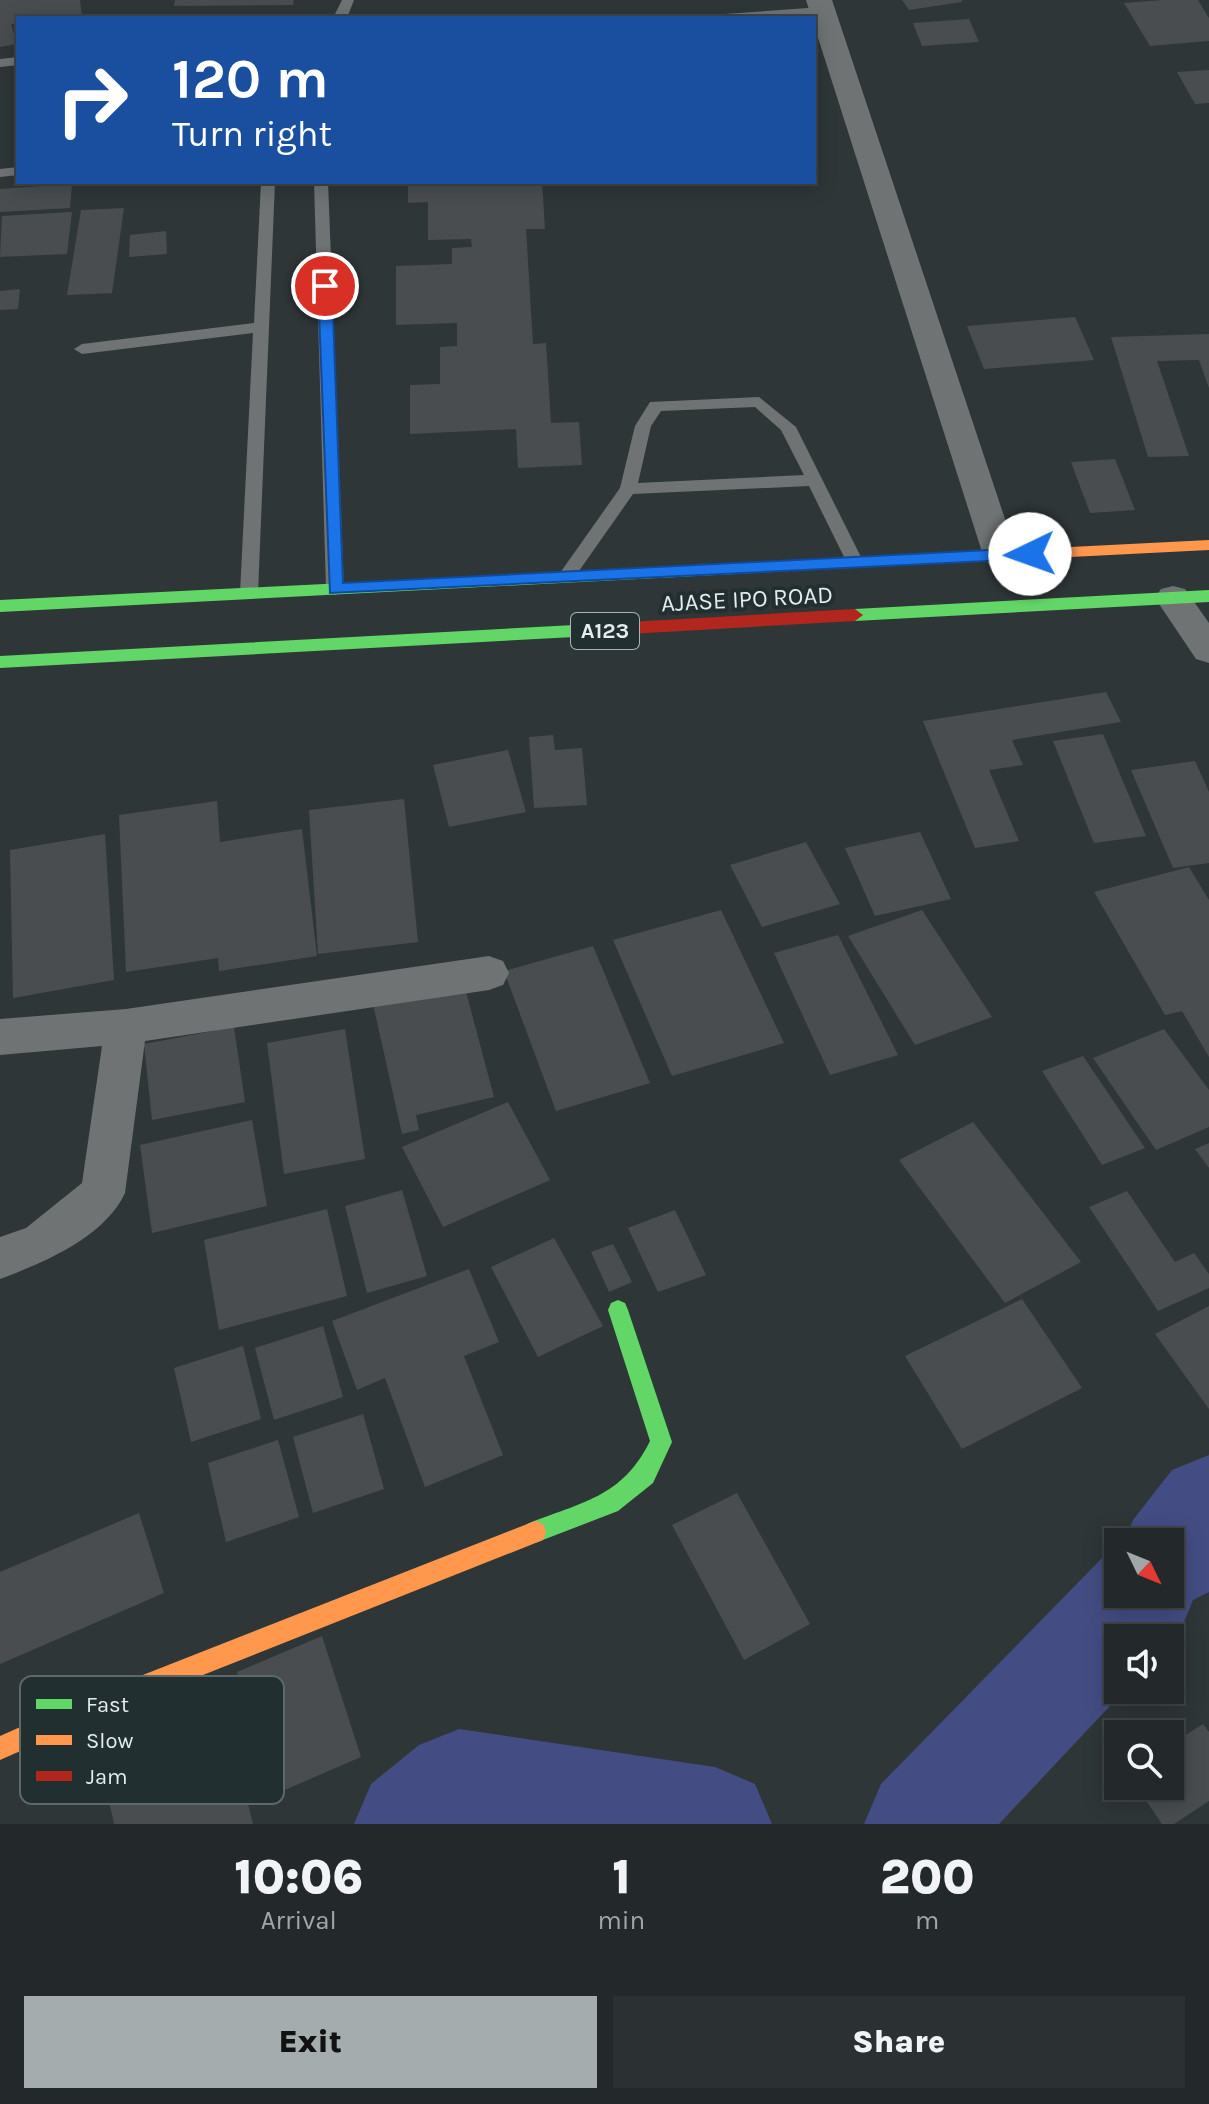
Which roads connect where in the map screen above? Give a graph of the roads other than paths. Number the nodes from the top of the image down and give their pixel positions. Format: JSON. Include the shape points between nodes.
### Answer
{"nodes":[{"id":1,"x":821,"y":5,"type":"edge"},
{"id":2,"x":740,"y":16,"type":"edge"},
{"id":3,"x":268,"y":184,"type":"edge"},
{"id":4,"x":321,"y":184,"type":"edge"},
{"id":5,"x":261,"y":327,"type":"junction"},
{"id":6,"x":82,"y":349,"type":"dead end"},
{"id":7,"x":815,"y":480,"type":"junction"},
{"id":8,"x":628,"y":489,"type":"junction"},
{"id":9,"x":1209,"y":545,"type":"edge"},
{"id":10,"x":1000,"y":555,"type":"junction"},
{"id":11,"x":855,"y":563,"type":"junction"},
{"id":12,"x":566,"y":577,"type":"junction"},
{"id":13,"x":335,"y":589,"type":"junction"},
{"id":14,"x":249,"y":593,"type":"junction"},
{"id":15,"x":1209,"y":596,"type":"edge"},
{"id":16,"x":1173,"y":598,"type":"junction"},
{"id":17,"x":0,"y":606,"type":"edge"},
{"id":18,"x":1209,"y":650,"type":"edge"},
{"id":19,"x":0,"y":662,"type":"edge"},
{"id":20,"x":489,"y":973,"type":"dead end"},
{"id":21,"x":126,"y":1026,"type":"junction"},
{"id":22,"x":0,"y":1037,"type":"edge"},
{"id":23,"x":0,"y":1258,"type":"edge"},
{"id":24,"x":618,"y":1310,"type":"dead end"},
{"id":25,"x":169,"y":1676,"type":"edge"},
{"id":26,"x":20,"y":1739,"type":"edge"},
{"id":27,"x":0,"y":1748,"type":"edge"}],
"edges":[{"from":1,"to":2,"type":"lane"},
{"from":1,"to":10,"type":"street"},
{"from":3,"to":5,"type":"lane"},
{"from":4,"to":13,"type":"lane"},
{"from":5,"to":6,"type":"lane"},
{"from":5,"to":14,"type":"lane"},
{"from":7,"to":8,"type":"lane"},
{"from":7,"to":8,"type":"lane","via":[[788,427],[759,402],[656,406],[643,426]]},
{"from":7,"to":11,"type":"lane"},
{"from":8,"to":12,"type":"lane"},
{"from":9,"to":10,"type":"main road","name":"AJASE IPO ROAD"},
{"from":10,"to":11,"type":"main road","name":"AJASE IPO ROAD"},
{"from":11,"to":12,"type":"main road","name":"AJASE IPO ROAD"},
{"from":12,"to":13,"type":"main road","name":"AJASE IPO ROAD"},
{"from":13,"to":14,"type":"main road","name":"AJASE IPO ROAD"},
{"from":14,"to":17,"type":"main road","name":"AJASE IPO ROAD"},
{"from":15,"to":16,"type":"main road","name":"AJASE IPO ROAD","number":"A123"},
{"from":16,"to":18,"type":"street"},
{"from":16,"to":19,"type":"main road","name":"AJASE IPO ROAD","number":"A123"},
{"from":20,"to":21,"type":"street"},
{"from":21,"to":22,"type":"street"},
{"from":21,"to":23,"type":"street","via":[[103,1193],[42,1242]]},
{"from":24,"to":25,"type":"main road","via":[[661,1442],[645,1475],[610,1503]]},
{"from":26,"to":27,"type":"main road"}]}
